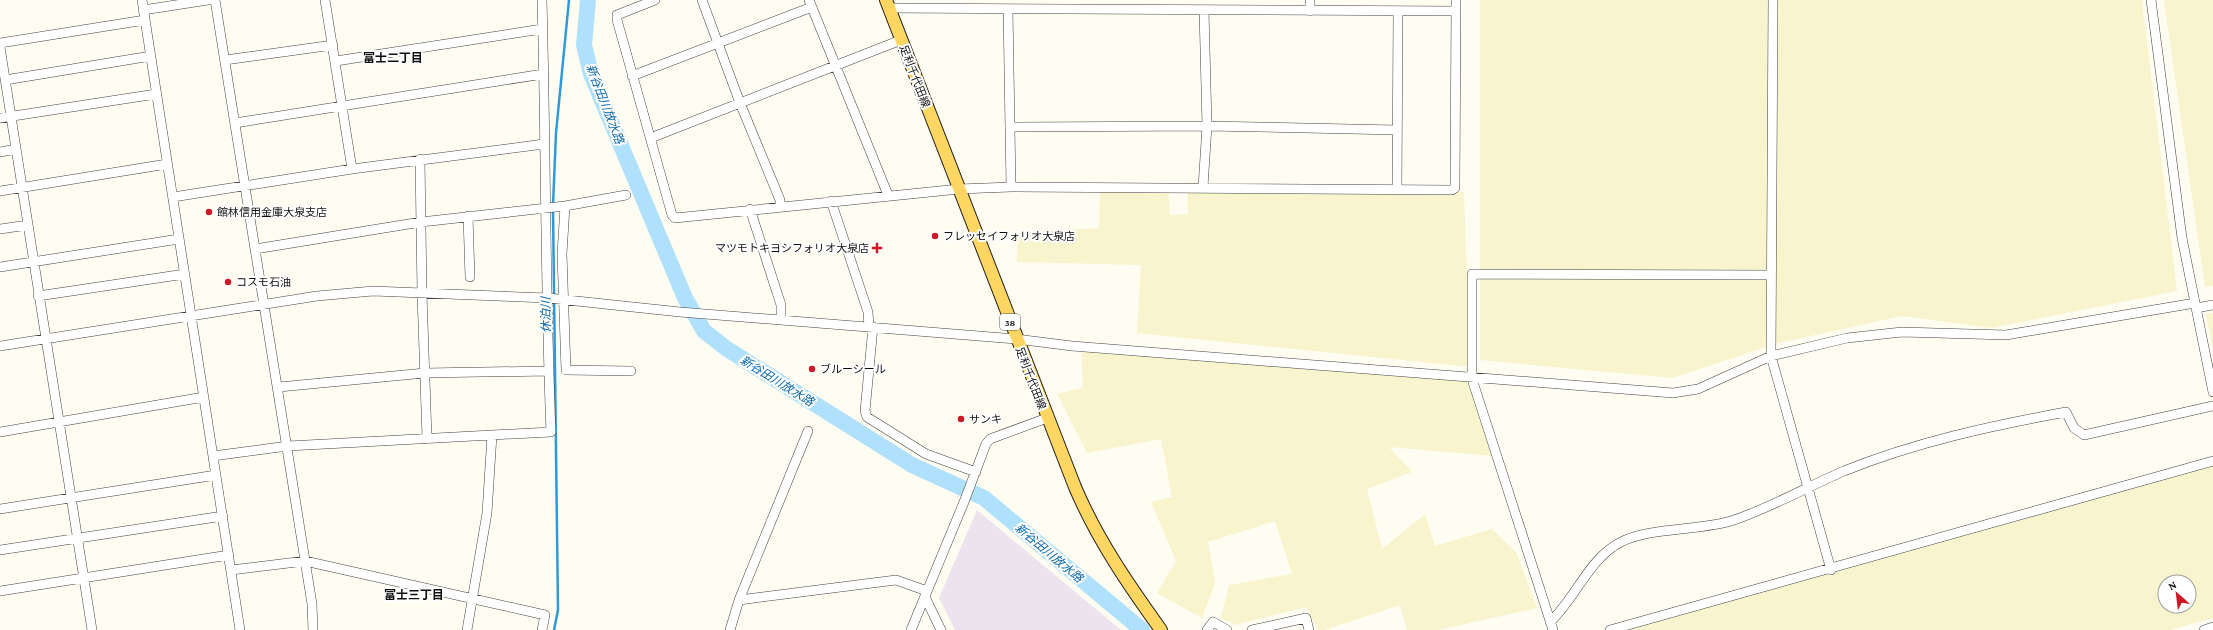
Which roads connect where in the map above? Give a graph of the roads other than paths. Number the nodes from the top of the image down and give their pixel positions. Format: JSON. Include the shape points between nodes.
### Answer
{"nodes":[{"id":1,"x":142,"y":0,"type":"edge"},
{"id":2,"x":208,"y":0,"type":"edge"},
{"id":3,"x":216,"y":0,"type":"edge"},
{"id":4,"x":326,"y":0,"type":"edge"},
{"id":5,"x":542,"y":0,"type":"edge"},
{"id":6,"x":655,"y":0,"type":"edge"},
{"id":7,"x":702,"y":0,"type":"edge"},
{"id":8,"x":1164,"y":0,"type":"edge"},
{"id":9,"x":1310,"y":0,"type":"edge"},
{"id":10,"x":1456,"y":0,"type":"edge"},
{"id":11,"x":1773,"y":0,"type":"edge"},
{"id":12,"x":2151,"y":0,"type":"edge"},
{"id":13,"x":811,"y":4,"type":"edge"},
{"id":14,"x":887,"y":4,"type":"edge"},
{"id":15,"x":1090,"y":4,"type":"edge"},
{"id":16,"x":962,"y":5,"type":"edge"},
{"id":17,"x":1008,"y":9,"type":"junction"},
{"id":18,"x":143,"y":10,"type":"junction"},
{"id":19,"x":1164,"y":10,"type":"junction"},
{"id":20,"x":1204,"y":10,"type":"junction"},
{"id":21,"x":1310,"y":11,"type":"junction"},
{"id":22,"x":1398,"y":11,"type":"junction"},
{"id":23,"x":1456,"y":11,"type":"junction"},
{"id":24,"x":145,"y":20,"type":"junction"},
{"id":25,"x":542,"y":28,"type":"junction"},
{"id":26,"x":902,"y":40,"type":"junction"},
{"id":27,"x":719,"y":43,"type":"junction"},
{"id":28,"x":0,"y":44,"type":"edge"},
{"id":29,"x":333,"y":45,"type":"junction"},
{"id":30,"x":0,"y":47,"type":"edge"},
{"id":31,"x":151,"y":56,"type":"junction"},
{"id":32,"x":225,"y":60,"type":"junction"},
{"id":33,"x":336,"y":61,"type":"junction"},
{"id":34,"x":836,"y":65,"type":"junction"},
{"id":35,"x":543,"y":74,"type":"junction"},
{"id":36,"x":632,"y":76,"type":"junction"},
{"id":37,"x":5,"y":80,"type":"junction"},
{"id":38,"x":156,"y":94,"type":"junction"},
{"id":39,"x":740,"y":103,"type":"junction"},
{"id":40,"x":343,"y":107,"type":"junction"},
{"id":41,"x":11,"y":116,"type":"junction"},
{"id":42,"x":0,"y":118,"type":"edge"},
{"id":43,"x":235,"y":124,"type":"junction"},
{"id":44,"x":1207,"y":126,"type":"junction"},
{"id":45,"x":1011,"y":127,"type":"junction"},
{"id":46,"x":1397,"y":130,"type":"junction"},
{"id":47,"x":653,"y":137,"type":"dead end"},
{"id":48,"x":544,"y":144,"type":"junction"},
{"id":49,"x":16,"y":149,"type":"junction"},
{"id":50,"x":0,"y":152,"type":"edge"},
{"id":51,"x":420,"y":159,"type":"junction"},
{"id":52,"x":167,"y":164,"type":"junction"},
{"id":53,"x":352,"y":169,"type":"junction"},
{"id":54,"x":245,"y":186,"type":"junction"},
{"id":55,"x":1011,"y":187,"type":"junction"},
{"id":56,"x":1203,"y":187,"type":"junction"},
{"id":57,"x":22,"y":188,"type":"junction"},
{"id":58,"x":959,"y":189,"type":"junction"},
{"id":59,"x":1397,"y":189,"type":"junction"},
{"id":60,"x":0,"y":191,"type":"edge"},
{"id":61,"x":626,"y":195,"type":"dead end"},
{"id":62,"x":888,"y":196,"type":"junction"},
{"id":63,"x":173,"y":197,"type":"junction"},
{"id":64,"x":831,"y":201,"type":"junction"},
{"id":65,"x":565,"y":206,"type":"junction"},
{"id":66,"x":780,"y":206,"type":"junction"},
{"id":67,"x":546,"y":207,"type":"junction"},
{"id":68,"x":750,"y":210,"type":"junction"},
{"id":69,"x":468,"y":216,"type":"junction"},
{"id":70,"x":421,"y":222,"type":"junction"},
{"id":71,"x":28,"y":225,"type":"junction"},
{"id":72,"x":0,"y":229,"type":"edge"},
{"id":73,"x":179,"y":239,"type":"junction"},
{"id":74,"x":255,"y":249,"type":"junction"},
{"id":75,"x":33,"y":262,"type":"junction"},
{"id":76,"x":0,"y":267,"type":"edge"},
{"id":77,"x":185,"y":274,"type":"junction"},
{"id":78,"x":1771,"y":275,"type":"junction"},
{"id":79,"x":470,"y":278,"type":"dead end"},
{"id":80,"x":422,"y":294,"type":"junction"},
{"id":81,"x":38,"y":296,"type":"junction"},
{"id":82,"x":547,"y":298,"type":"junction"},
{"id":83,"x":562,"y":300,"type":"junction"},
{"id":84,"x":263,"y":304,"type":"junction"},
{"id":85,"x":2195,"y":305,"type":"junction"},
{"id":86,"x":2213,"y":305,"type":"edge"},
{"id":87,"x":191,"y":315,"type":"junction"},
{"id":88,"x":781,"y":320,"type":"junction"},
{"id":89,"x":871,"y":327,"type":"junction"},
{"id":90,"x":45,"y":339,"type":"junction"},
{"id":91,"x":1016,"y":339,"type":"junction"},
{"id":92,"x":0,"y":346,"type":"edge"},
{"id":93,"x":1771,"y":356,"type":"junction"},
{"id":94,"x":548,"y":371,"type":"junction"},
{"id":95,"x":631,"y":371,"type":"dead end"},
{"id":96,"x":425,"y":373,"type":"junction"},
{"id":97,"x":1472,"y":379,"type":"junction"},
{"id":98,"x":279,"y":387,"type":"junction"},
{"id":99,"x":2213,"y":392,"type":"edge"},
{"id":100,"x":204,"y":397,"type":"junction"},
{"id":101,"x":2213,"y":406,"type":"edge"},
{"id":102,"x":1047,"y":418,"type":"junction"},
{"id":103,"x":58,"y":422,"type":"junction"},
{"id":104,"x":808,"y":431,"type":"dead end"},
{"id":105,"x":0,"y":432,"type":"edge"},
{"id":106,"x":492,"y":435,"type":"junction"},
{"id":107,"x":428,"y":438,"type":"junction"},
{"id":108,"x":288,"y":446,"type":"junction"},
{"id":109,"x":213,"y":456,"type":"junction"},
{"id":110,"x":2213,"y":461,"type":"edge"},
{"id":111,"x":976,"y":472,"type":"junction"},
{"id":112,"x":216,"y":475,"type":"junction"},
{"id":113,"x":1809,"y":487,"type":"junction"},
{"id":114,"x":71,"y":498,"type":"junction"},
{"id":115,"x":0,"y":509,"type":"edge"},
{"id":116,"x":223,"y":516,"type":"junction"},
{"id":117,"x":78,"y":538,"type":"junction"},
{"id":118,"x":0,"y":550,"type":"edge"},
{"id":119,"x":229,"y":555,"type":"junction"},
{"id":120,"x":305,"y":561,"type":"junction"},
{"id":121,"x":231,"y":570,"type":"junction"},
{"id":122,"x":1831,"y":570,"type":"junction"},
{"id":123,"x":84,"y":578,"type":"junction"},
{"id":124,"x":0,"y":591,"type":"edge"},
{"id":125,"x":926,"y":594,"type":"junction"},
{"id":126,"x":474,"y":599,"type":"junction"},
{"id":127,"x":739,"y":600,"type":"junction"},
{"id":128,"x":1552,"y":626,"type":"edge"},
{"id":129,"x":2213,"y":628,"type":"edge"},
{"id":130,"x":92,"y":630,"type":"edge"},
{"id":131,"x":240,"y":630,"type":"edge"},
{"id":132,"x":313,"y":630,"type":"edge"},
{"id":133,"x":467,"y":630,"type":"edge"},
{"id":134,"x":542,"y":630,"type":"edge"},
{"id":135,"x":730,"y":630,"type":"edge"},
{"id":136,"x":911,"y":630,"type":"edge"},
{"id":137,"x":941,"y":630,"type":"edge"},
{"id":138,"x":1161,"y":630,"type":"edge"},
{"id":139,"x":1208,"y":630,"type":"edge"},
{"id":140,"x":1227,"y":630,"type":"edge"},
{"id":141,"x":1252,"y":630,"type":"edge"},
{"id":142,"x":1309,"y":630,"type":"edge"},
{"id":143,"x":1610,"y":630,"type":"edge"},
{"id":144,"x":2204,"y":630,"type":"edge"}],
"edges":[{"from":1,"to":18,"type":"street"},
{"from":2,"to":18,"type":"street"},
{"from":3,"to":32,"type":"street"},
{"from":4,"to":29,"type":"street"},
{"from":5,"to":25,"type":"street"},
{"from":6,"to":36,"type":"street","via":[[617,15]]},
{"from":7,"to":27,"type":"street"},
{"from":8,"to":19,"type":"street"},
{"from":9,"to":21,"type":"street"},
{"from":10,"to":23,"type":"street"},
{"from":11,"to":78,"type":"street"},
{"from":12,"to":85,"type":"street","via":[[2182,238]]},
{"from":13,"to":27,"type":"street"},
{"from":13,"to":34,"type":"street"},
{"from":14,"to":16,"type":"street"},
{"from":14,"to":26,"type":"main road","name":"足利千代田線","number":"38"},
{"from":15,"to":17,"type":"street"},
{"from":15,"to":19,"type":"street"},
{"from":16,"to":17,"type":"street"},
{"from":17,"to":45,"type":"street"},
{"from":18,"to":24,"type":"street"},
{"from":19,"to":20,"type":"street"},
{"from":20,"to":21,"type":"street"},
{"from":20,"to":44,"type":"street"},
{"from":21,"to":22,"type":"street"},
{"from":22,"to":23,"type":"street"},
{"from":22,"to":46,"type":"street"},
{"from":23,"to":59,"type":"street","via":[[1455,188]]},
{"from":24,"to":28,"type":"street"},
{"from":24,"to":31,"type":"street"},
{"from":25,"to":33,"type":"street"},
{"from":25,"to":35,"type":"street"},
{"from":26,"to":34,"type":"street"},
{"from":26,"to":58,"type":"main road","name":"足利千代田線","number":"38"},
{"from":27,"to":36,"type":"street"},
{"from":27,"to":39,"type":"street"},
{"from":29,"to":32,"type":"street"},
{"from":29,"to":33,"type":"street"},
{"from":30,"to":37,"type":"street"},
{"from":31,"to":37,"type":"street"},
{"from":31,"to":38,"type":"street"},
{"from":32,"to":43,"type":"street"},
{"from":33,"to":40,"type":"street"},
{"from":34,"to":39,"type":"street"},
{"from":34,"to":62,"type":"street"},
{"from":35,"to":40,"type":"street"},
{"from":35,"to":48,"type":"street"},
{"from":36,"to":68,"type":"street","via":[[672,215],[675,218]]},
{"from":37,"to":41,"type":"street"},
{"from":38,"to":41,"type":"street"},
{"from":38,"to":52,"type":"street"},
{"from":39,"to":47,"type":"street"},
{"from":39,"to":66,"type":"street","via":[[780,200]]},
{"from":40,"to":43,"type":"street"},
{"from":40,"to":53,"type":"street"},
{"from":41,"to":42,"type":"street"},
{"from":41,"to":49,"type":"street"},
{"from":43,"to":54,"type":"street"},
{"from":44,"to":45,"type":"street"},
{"from":44,"to":46,"type":"street"},
{"from":44,"to":56,"type":"street"},
{"from":45,"to":55,"type":"street"},
{"from":46,"to":59,"type":"street"},
{"from":48,"to":51,"type":"street"},
{"from":48,"to":67,"type":"street"},
{"from":49,"to":50,"type":"street"},
{"from":49,"to":57,"type":"street"},
{"from":51,"to":53,"type":"street"},
{"from":51,"to":70,"type":"street"},
{"from":52,"to":57,"type":"street"},
{"from":52,"to":63,"type":"street"},
{"from":53,"to":54,"type":"street"},
{"from":54,"to":63,"type":"street"},
{"from":54,"to":74,"type":"street"},
{"from":55,"to":56,"type":"street"},
{"from":55,"to":58,"type":"street"},
{"from":56,"to":59,"type":"street"},
{"from":57,"to":60,"type":"street"},
{"from":57,"to":71,"type":"street"},
{"from":58,"to":62,"type":"street"},
{"from":58,"to":91,"type":"main road","name":"足利千代田線","number":"38"},
{"from":61,"to":65,"type":"street"},
{"from":62,"to":64,"type":"street"},
{"from":63,"to":73,"type":"street"},
{"from":64,"to":66,"type":"street"},
{"from":64,"to":89,"type":"street"},
{"from":65,"to":67,"type":"street"},
{"from":65,"to":83,"type":"street"},
{"from":66,"to":68,"type":"street"},
{"from":67,"to":69,"type":"street"},
{"from":67,"to":82,"type":"street"},
{"from":68,"to":88,"type":"street","via":[[781,306]]},
{"from":69,"to":70,"type":"street"},
{"from":69,"to":79,"type":"street"},
{"from":70,"to":74,"type":"street"},
{"from":70,"to":80,"type":"street"},
{"from":71,"to":72,"type":"street"},
{"from":71,"to":75,"type":"street"},
{"from":73,"to":75,"type":"street"},
{"from":73,"to":77,"type":"street"},
{"from":74,"to":84,"type":"street"},
{"from":75,"to":76,"type":"street"},
{"from":75,"to":81,"type":"street"},
{"from":77,"to":81,"type":"street"},
{"from":77,"to":87,"type":"street"},
{"from":78,"to":93,"type":"street"},
{"from":78,"to":97,"type":"street","via":[[1472,274]]},
{"from":80,"to":82,"type":"street"},
{"from":80,"to":84,"type":"street","via":[[373,291]]},
{"from":80,"to":96,"type":"street"},
{"from":81,"to":90,"type":"street"},
{"from":82,"to":83,"type":"street"},
{"from":82,"to":94,"type":"street"},
{"from":83,"to":88,"type":"street"},
{"from":83,"to":95,"type":"street","via":[[566,370]]},
{"from":84,"to":87,"type":"street"},
{"from":84,"to":98,"type":"street"},
{"from":85,"to":86,"type":"street"},
{"from":85,"to":93,"type":"street","via":[[2006,335],[1902,332],[1855,337]]},
{"from":85,"to":99,"type":"street"},
{"from":87,"to":90,"type":"street"},
{"from":87,"to":100,"type":"street"},
{"from":88,"to":89,"type":"street"},
{"from":89,"to":91,"type":"street"},
{"from":89,"to":111,"type":"street","via":[[865,411],[867,417],[926,454]]},
{"from":90,"to":92,"type":"street"},
{"from":90,"to":103,"type":"street"},
{"from":91,"to":97,"type":"street","via":[[1080,347]]},
{"from":91,"to":102,"type":"main road","name":"足利千代田線","number":"38"},
{"from":93,"to":97,"type":"street","via":[[1698,389],[1673,393]]},
{"from":93,"to":113,"type":"street"},
{"from":94,"to":96,"type":"street"},
{"from":94,"to":106,"type":"street","via":[[551,432]]},
{"from":96,"to":98,"type":"street"},
{"from":96,"to":107,"type":"street"},
{"from":97,"to":128,"type":"street"},
{"from":98,"to":108,"type":"street"},
{"from":100,"to":103,"type":"street"},
{"from":100,"to":109,"type":"street"},
{"from":101,"to":113,"type":"street","via":[[2084,434],[2074,428],[2066,412],[1996,424],[1916,445],[1844,471]]},
{"from":102,"to":111,"type":"street","via":[[990,439]]},
{"from":102,"to":138,"type":"main road","name":"足利千代田線","number":"38","via":[[1089,520],[1122,577]]},
{"from":103,"to":105,"type":"street"},
{"from":103,"to":114,"type":"street"},
{"from":104,"to":127,"type":"street"},
{"from":106,"to":107,"type":"street"},
{"from":106,"to":126,"type":"street","via":[[487,513]]},
{"from":107,"to":108,"type":"street"},
{"from":108,"to":109,"type":"street"},
{"from":108,"to":120,"type":"street"},
{"from":109,"to":112,"type":"street"},
{"from":110,"to":122,"type":"street"},
{"from":111,"to":125,"type":"street"},
{"from":112,"to":114,"type":"street"},
{"from":112,"to":116,"type":"street"},
{"from":113,"to":122,"type":"street"},
{"from":113,"to":128,"type":"street","via":[[1733,521],[1623,541],[1607,550],[1597,561]]},
{"from":114,"to":115,"type":"street"},
{"from":114,"to":117,"type":"street"},
{"from":116,"to":117,"type":"street"},
{"from":116,"to":119,"type":"street"},
{"from":117,"to":118,"type":"street"},
{"from":117,"to":123,"type":"street"},
{"from":119,"to":121,"type":"street"},
{"from":119,"to":123,"type":"street"},
{"from":120,"to":121,"type":"street"},
{"from":120,"to":126,"type":"street"},
{"from":120,"to":132,"type":"street","via":[[312,604]]},
{"from":121,"to":131,"type":"street"},
{"from":122,"to":143,"type":"street"},
{"from":123,"to":124,"type":"street"},
{"from":123,"to":130,"type":"street"},
{"from":125,"to":127,"type":"street","via":[[896,580]]},
{"from":125,"to":136,"type":"street"},
{"from":125,"to":137,"type":"street"},
{"from":126,"to":133,"type":"street"},
{"from":126,"to":134,"type":"street","via":[[544,615]]},
{"from":127,"to":135,"type":"street"},
{"from":129,"to":144,"type":"street"},
{"from":139,"to":140,"type":"street","via":[[1213,622]]},
{"from":141,"to":142,"type":"street","via":[[1306,618]]}]}
